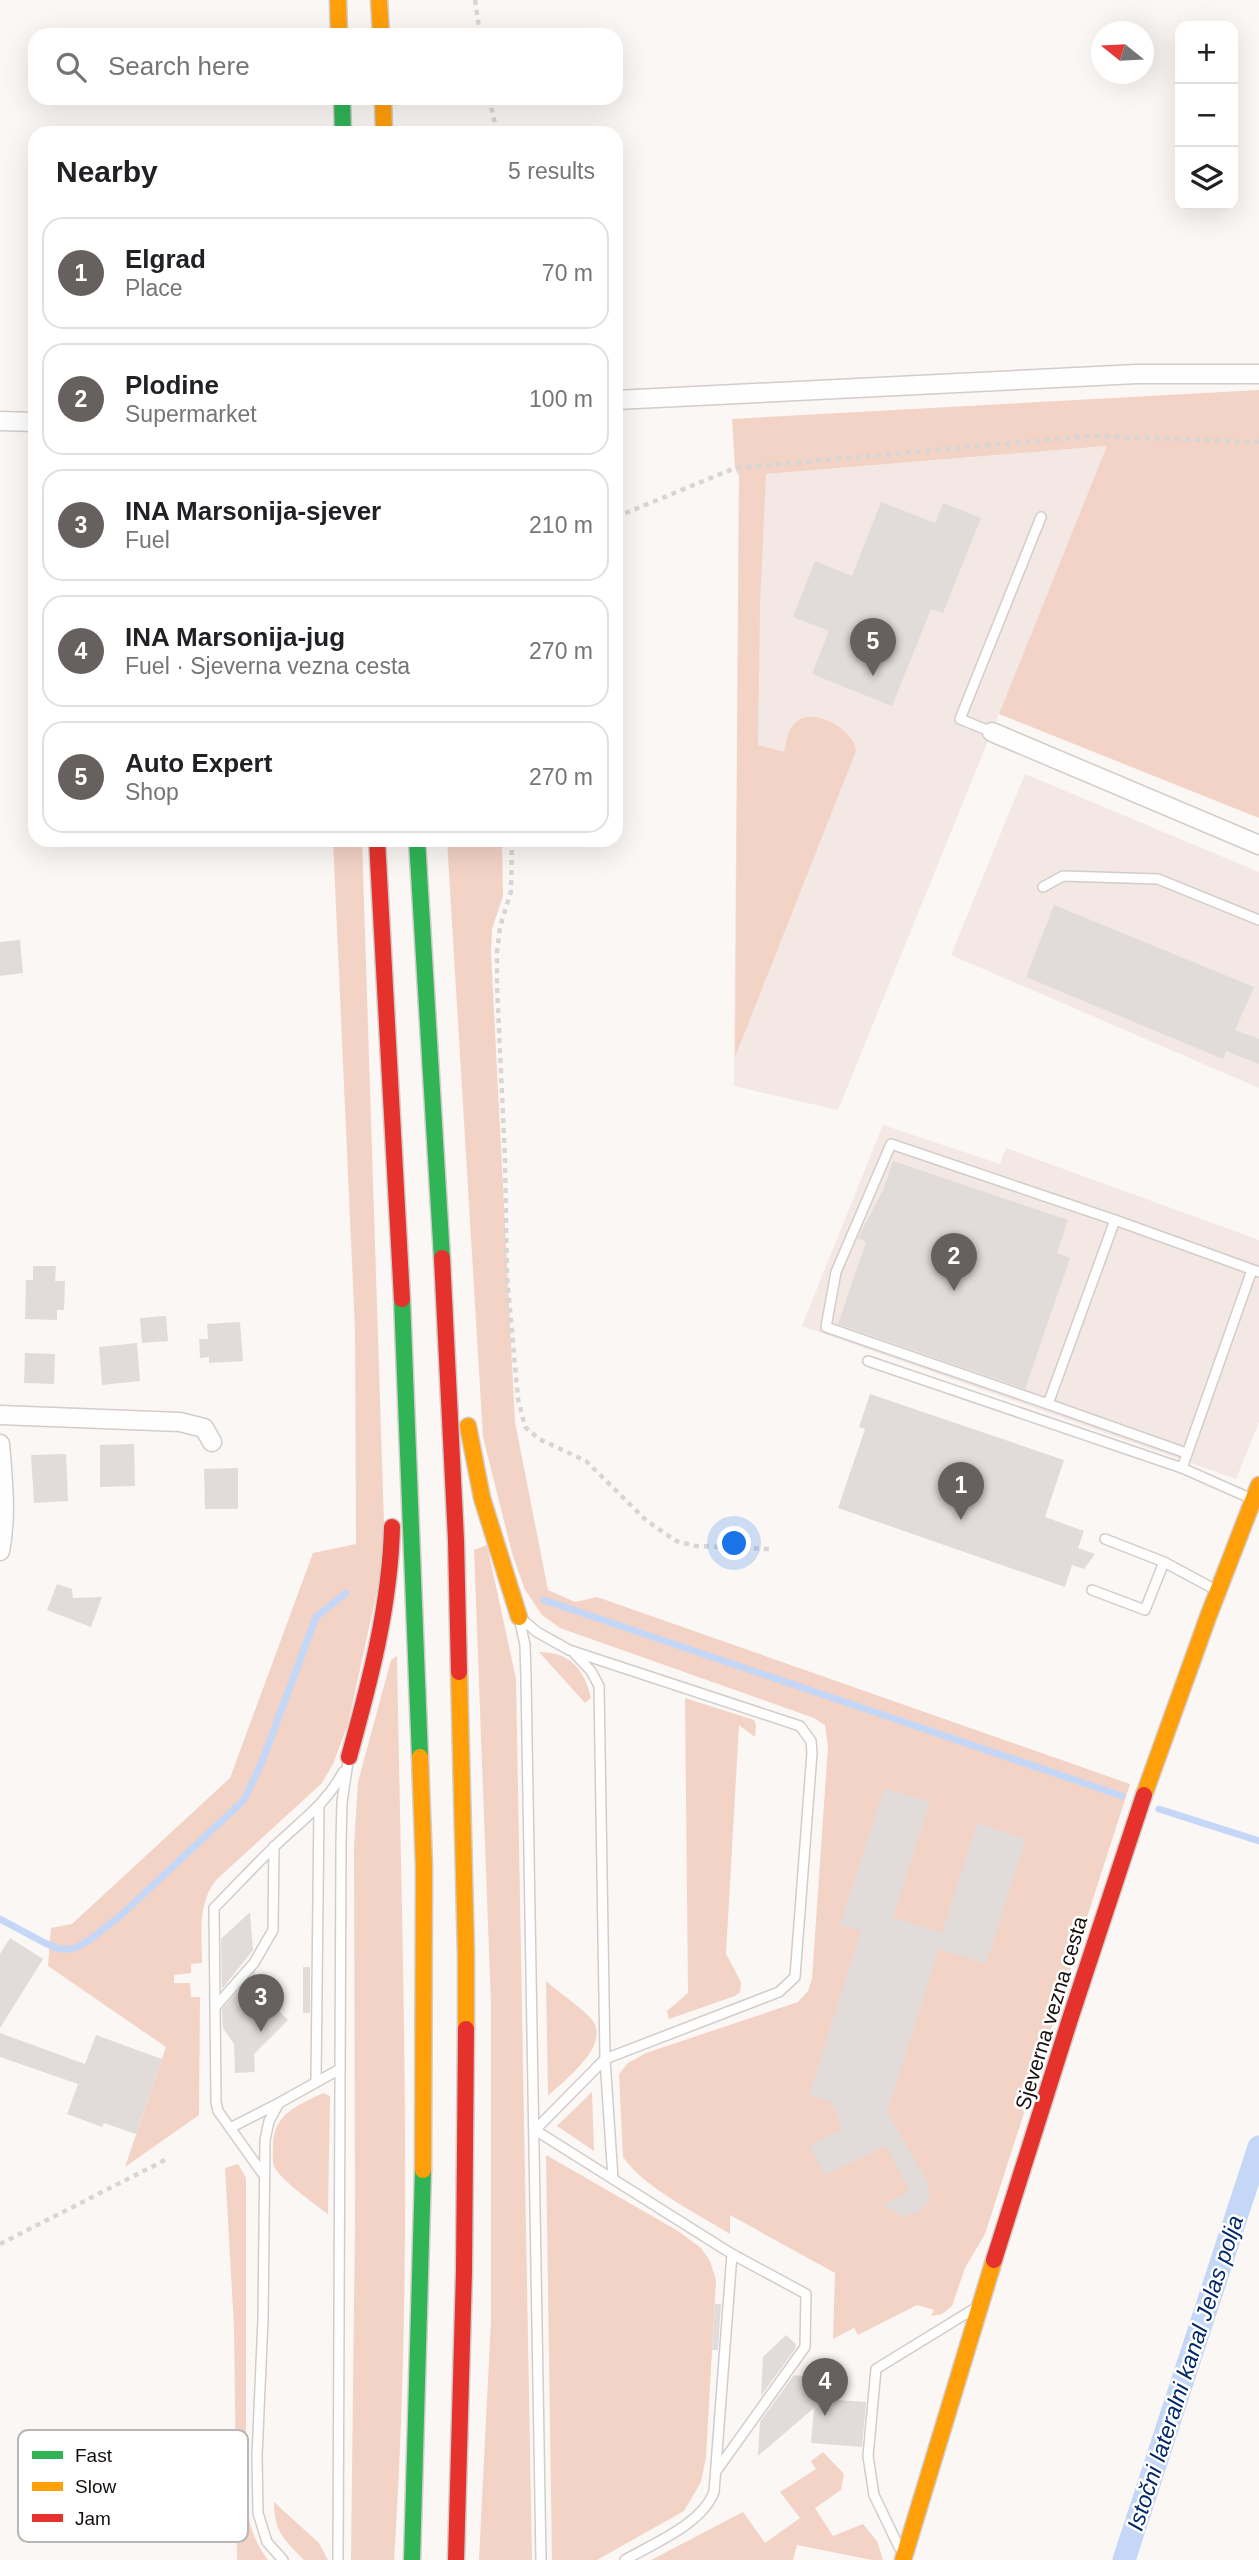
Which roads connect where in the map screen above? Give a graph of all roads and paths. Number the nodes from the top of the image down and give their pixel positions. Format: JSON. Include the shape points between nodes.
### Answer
{"nodes":[{"id":1,"x":338,"y":0,"type":"edge"},
{"id":2,"x":379,"y":0,"type":"edge"},
{"id":3,"x":475,"y":0,"type":"edge"},
{"id":4,"x":339,"y":28,"type":"edge"},
{"id":5,"x":380,"y":28,"type":"edge"},
{"id":6,"x":479,"y":28,"type":"edge"},
{"id":7,"x":342,"y":105,"type":"edge"},
{"id":8,"x":383,"y":105,"type":"edge"},
{"id":9,"x":491,"y":105,"type":"edge"},
{"id":10,"x":343,"y":126,"type":"edge"},
{"id":11,"x":384,"y":126,"type":"edge"},
{"id":12,"x":495,"y":126,"type":"edge"},
{"id":13,"x":1259,"y":374,"type":"edge"},
{"id":14,"x":623,"y":400,"type":"edge"},
{"id":15,"x":0,"y":421,"type":"edge"},
{"id":16,"x":28,"y":422,"type":"edge"},
{"id":17,"x":1259,"y":442,"type":"edge"},
{"id":18,"x":623,"y":514,"type":"edge"},
{"id":19,"x":1041,"y":517,"type":"dead end"},
{"id":20,"x":992,"y":732,"type":"joint"},
{"id":21,"x":1259,"y":845,"type":"edge"},
{"id":22,"x":377,"y":847,"type":"edge"},
{"id":23,"x":417,"y":847,"type":"edge"},
{"id":24,"x":512,"y":847,"type":"edge"},
{"id":25,"x":1043,"y":887,"type":"dead end"},
{"id":26,"x":1259,"y":920,"type":"edge"},
{"id":27,"x":440,"y":1212,"type":"junction"},
{"id":28,"x":1115,"y":1220,"type":"junction"},
{"id":29,"x":1256,"y":1271,"type":"edge"},
{"id":30,"x":460,"y":1273,"type":"dead end"},
{"id":31,"x":405,"y":1346,"type":"junction"},
{"id":32,"x":868,"y":1361,"type":"dead end"},
{"id":33,"x":1048,"y":1404,"type":"junction"},
{"id":34,"x":467,"y":1412,"type":"dead end"},
{"id":35,"x":0,"y":1415,"type":"edge"},
{"id":36,"x":390,"y":1425,"type":"dead end"},
{"id":37,"x":212,"y":1443,"type":"dead end"},
{"id":38,"x":0,"y":1444,"type":"edge"},
{"id":39,"x":1186,"y":1453,"type":"junction"},
{"id":40,"x":1182,"y":1468,"type":"junction"},
{"id":41,"x":1256,"y":1492,"type":"edge"},
{"id":42,"x":392,"y":1513,"type":"dead end"},
{"id":43,"x":1105,"y":1539,"type":"dead end"},
{"id":44,"x":770,"y":1549,"type":"dead end"},
{"id":45,"x":0,"y":1551,"type":"edge"},
{"id":46,"x":1164,"y":1562,"type":"junction"},
{"id":47,"x":1092,"y":1590,"type":"dead end"},
{"id":48,"x":1218,"y":1590,"type":"junction"},
{"id":49,"x":519,"y":1617,"type":"junction"},
{"id":50,"x":569,"y":1650,"type":"junction"},
{"id":51,"x":349,"y":1757,"type":"junction"},
{"id":52,"x":319,"y":1805,"type":"junction"},
{"id":53,"x":274,"y":1846,"type":"junction"},
{"id":54,"x":216,"y":2006,"type":"junction"},
{"id":55,"x":605,"y":2059,"type":"junction"},
{"id":56,"x":340,"y":2069,"type":"junction"},
{"id":57,"x":316,"y":2082,"type":"junction"},
{"id":58,"x":279,"y":2103,"type":"junction"},
{"id":59,"x":230,"y":2128,"type":"junction"},
{"id":60,"x":535,"y":2130,"type":"junction"},
{"id":61,"x":169,"y":2158,"type":"dead end"},
{"id":62,"x":263,"y":2174,"type":"junction"},
{"id":63,"x":613,"y":2179,"type":"junction"},
{"id":64,"x":0,"y":2244,"type":"edge"},
{"id":65,"x":732,"y":2254,"type":"junction"},
{"id":66,"x":982,"y":2305,"type":"junction"},
{"id":67,"x":715,"y":2471,"type":"junction"},
{"id":68,"x":904,"y":2559,"type":"edge"},
{"id":69,"x":283,"y":2560,"type":"edge"},
{"id":70,"x":338,"y":2560,"type":"edge"},
{"id":71,"x":412,"y":2560,"type":"edge"},
{"id":72,"x":456,"y":2560,"type":"edge"},
{"id":73,"x":541,"y":2560,"type":"edge"},
{"id":74,"x":625,"y":2560,"type":"edge"}],
"edges":[{"from":1,"to":4,"type":"main road"},
{"from":2,"to":5,"type":"main road"},
{"from":3,"to":6,"type":"path"},
{"from":7,"to":10,"type":"main road"},
{"from":8,"to":11,"type":"main road"},
{"from":9,"to":12,"type":"path"},
{"from":13,"to":14,"type":"street","via":[[1123,375]]},
{"from":15,"to":16,"type":"street"},
{"from":17,"to":18,"type":"path","via":[[1091,436],[735,468]]},
{"from":19,"to":20,"type":"lane","via":[[960,719]]},
{"from":20,"to":21,"type":"street"},
{"from":22,"to":31,"type":"main road"},
{"from":23,"to":27,"type":"main road"},
{"from":24,"to":44,"type":"path","via":[[511,891],[500,927],[497,986],[508,1287],[518,1399],[525,1427],[539,1439],[586,1461],[647,1521],[676,1541]]},
{"from":25,"to":26,"type":"lane","via":[[1063,876],[1158,879]]},
{"from":27,"to":30,"type":"main road"},
{"from":27,"to":72,"type":"main road","via":[[456,1540],[466,1955]]},
{"from":28,"to":29,"type":"lane"},
{"from":28,"to":33,"type":"lane"},
{"from":28,"to":33,"type":"lane","via":[[891,1144],[836,1272],[826,1327]]},
{"from":29,"to":39,"type":"lane"},
{"from":31,"to":36,"type":"main road","via":[[397,1369]]},
{"from":31,"to":71,"type":"main road","via":[[424,1867],[423,2220]]},
{"from":32,"to":40,"type":"lane"},
{"from":33,"to":39,"type":"lane"},
{"from":34,"to":49,"type":"main road","via":[[480,1492]]},
{"from":35,"to":37,"type":"street","via":[[180,1422],[204,1428]]},
{"from":38,"to":45,"type":"street","via":[[5,1494]]},
{"from":39,"to":40,"type":"lane"},
{"from":40,"to":41,"type":"lane"},
{"from":41,"to":48,"type":"main road","name":"Sjeverna vezna cesta"},
{"from":42,"to":51,"type":"main road","via":[[391,1575],[383,1631]]},
{"from":43,"to":46,"type":"lane"},
{"from":46,"to":47,"type":"lane","via":[[1145,1610]]},
{"from":46,"to":48,"type":"lane"},
{"from":48,"to":66,"type":"main road","name":"Sjeverna vezna cesta","via":[[1129,1832]]},
{"from":49,"to":50,"type":"lane"},
{"from":49,"to":60,"type":"lane","via":[[526,1678]]},
{"from":50,"to":55,"type":"lane","via":[[582,1660],[599,1686]]},
{"from":50,"to":55,"type":"lane","via":[[800,1726],[811,1741],[796,1977],[770,1996]]},
{"from":51,"to":52,"type":"lane","via":[[334,1788]]},
{"from":51,"to":56,"type":"lane","via":[[342,1802]]},
{"from":52,"to":53,"type":"lane"},
{"from":52,"to":57,"type":"lane"},
{"from":53,"to":54,"type":"lane","via":[[273,1930],[254,1963]]},
{"from":53,"to":54,"type":"lane","via":[[214,1908]]},
{"from":54,"to":59,"type":"lane","via":[[216,2102]]},
{"from":55,"to":60,"type":"lane"},
{"from":55,"to":63,"type":"lane"},
{"from":56,"to":57,"type":"lane"},
{"from":56,"to":70,"type":"lane"},
{"from":57,"to":58,"type":"lane"},
{"from":58,"to":59,"type":"lane"},
{"from":58,"to":62,"type":"lane","via":[[269,2121]]},
{"from":59,"to":62,"type":"lane"},
{"from":60,"to":63,"type":"lane"},
{"from":60,"to":73,"type":"lane"},
{"from":61,"to":64,"type":"path"},
{"from":62,"to":69,"type":"lane","via":[[258,2513],[267,2542]]},
{"from":63,"to":65,"type":"lane"},
{"from":65,"to":67,"type":"lane"},
{"from":65,"to":67,"type":"lane","via":[[806,2294],[805,2347]]},
{"from":66,"to":68,"type":"main road","name":"Sjeverna vezna cesta"},
{"from":66,"to":68,"type":"lane","via":[[876,2369],[868,2456],[874,2495]]},
{"from":67,"to":74,"type":"lane","via":[[709,2504],[690,2523]]}]}
